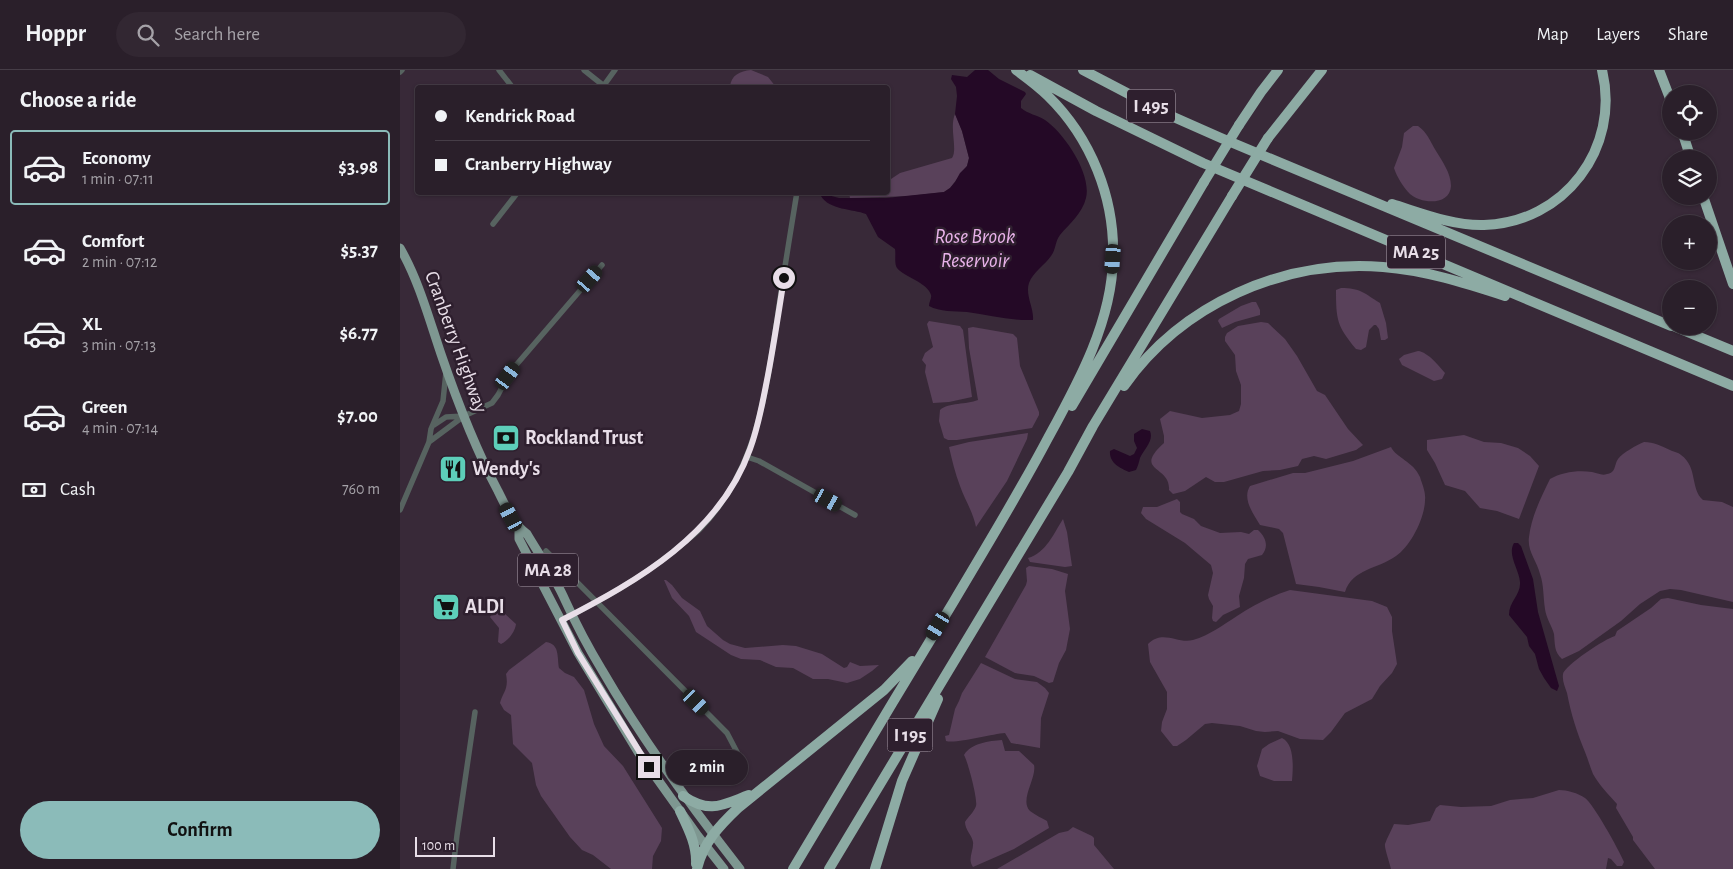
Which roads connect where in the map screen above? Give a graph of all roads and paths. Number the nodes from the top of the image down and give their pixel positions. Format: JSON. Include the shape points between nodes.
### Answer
{"nodes":[{"id":1,"x":499,"y":70,"type":"edge"},
{"id":2,"x":584,"y":70,"type":"edge"},
{"id":3,"x":615,"y":70,"type":"edge"},
{"id":4,"x":1016,"y":70,"type":"edge"},
{"id":5,"x":1022,"y":70,"type":"edge"},
{"id":6,"x":1083,"y":70,"type":"edge"},
{"id":7,"x":1278,"y":70,"type":"edge"},
{"id":8,"x":1322,"y":70,"type":"edge"},
{"id":9,"x":1602,"y":70,"type":"edge"},
{"id":10,"x":1659,"y":70,"type":"edge"},
{"id":11,"x":511,"y":85,"type":"edge"},
{"id":12,"x":601,"y":85,"type":"edge"},
{"id":13,"x":604,"y":85,"type":"edge"},
{"id":14,"x":1665,"y":85,"type":"edge"},
{"id":15,"x":1328,"y":184,"type":"junction"},
{"id":16,"x":516,"y":195,"type":"edge"},
{"id":17,"x":797,"y":195,"type":"edge"},
{"id":18,"x":1706,"y":205,"type":"edge"},
{"id":19,"x":493,"y":224,"type":"dead end"},
{"id":20,"x":400,"y":248,"type":"edge"},
{"id":21,"x":602,"y":265,"type":"dead end"},
{"id":22,"x":1733,"y":284,"type":"edge"},
{"id":23,"x":1563,"y":315,"type":"junction"},
{"id":24,"x":1662,"y":322,"type":"edge"},
{"id":25,"x":1694,"y":335,"type":"edge"},
{"id":26,"x":1733,"y":351,"type":"edge"},
{"id":27,"x":446,"y":367,"type":"junction"},
{"id":28,"x":1733,"y":386,"type":"edge"},
{"id":29,"x":464,"y":416,"type":"junction"},
{"id":30,"x":431,"y":429,"type":"junction"},
{"id":31,"x":429,"y":442,"type":"junction"},
{"id":32,"x":1043,"y":448,"type":"junction"},
{"id":33,"x":747,"y":457,"type":"junction"},
{"id":34,"x":1068,"y":472,"type":"junction"},
{"id":35,"x":400,"y":510,"type":"edge"},
{"id":36,"x":855,"y":515,"type":"dead end"},
{"id":37,"x":519,"y":529,"type":"junction"},
{"id":38,"x":546,"y":551,"type":"dead end"},
{"id":39,"x":597,"y":602,"type":"junction"},
{"id":40,"x":571,"y":615,"type":"junction"},
{"id":41,"x":562,"y":620,"type":"junction"},
{"id":42,"x":938,"y":626,"type":"junction"},
{"id":43,"x":972,"y":632,"type":"junction"},
{"id":44,"x":475,"y":712,"type":"dead end"},
{"id":45,"x":738,"y":754,"type":"dead end"},
{"id":46,"x":757,"y":792,"type":"junction"},
{"id":47,"x":684,"y":796,"type":"junction"},
{"id":48,"x":680,"y":811,"type":"junction"},
{"id":49,"x":713,"y":834,"type":"junction"},
{"id":50,"x":706,"y":846,"type":"junction"},
{"id":51,"x":454,"y":869,"type":"edge"},
{"id":52,"x":697,"y":869,"type":"edge"},
{"id":53,"x":724,"y":869,"type":"edge"},
{"id":54,"x":740,"y":869,"type":"edge"},
{"id":55,"x":792,"y":869,"type":"edge"},
{"id":56,"x":829,"y":869,"type":"edge"},
{"id":57,"x":875,"y":869,"type":"edge"}],
"edges":[{"from":1,"to":11,"type":"street"},
{"from":2,"to":12,"type":"street"},
{"from":3,"to":13,"type":"street"},
{"from":4,"to":32,"type":"highway","via":[[1053,101],[1082,139],[1100,175],[1112,231],[1112,275],[1103,319],[1084,366]]},
{"from":5,"to":23,"type":"highway","number":"MA 25","via":[[1096,111],[1203,163]]},
{"from":6,"to":15,"type":"highway","number":"I 495","via":[[1195,127]]},
{"from":7,"to":32,"type":"highway","bridge":true,"via":[[1239,125],[1068,412]]},
{"from":8,"to":34,"type":"highway","bridge":true,"via":[[1268,138]]},
{"from":9,"to":15,"type":"highway","via":[[1605,119],[1592,158],[1564,193],[1528,216],[1491,224],[1461,223]]},
{"from":10,"to":14,"type":"highway"},
{"from":15,"to":24,"type":"highway","number":"MA 25"},
{"from":16,"to":19,"type":"street"},
{"from":17,"to":33,"type":"street","via":[[762,412]]},
{"from":18,"to":22,"type":"highway"},
{"from":20,"to":27,"type":"main road","name":"Cranberry Highway","number":"MA 28"},
{"from":21,"to":29,"type":"street","via":[[517,364],[495,400]]},
{"from":23,"to":28,"type":"highway","number":"MA 25"},
{"from":23,"to":34,"type":"highway","via":[[1452,280],[1398,268],[1336,267],[1271,280],[1211,307],[1184,324],[1159,346],[1129,378]]},
{"from":25,"to":26,"type":"highway","number":"MA 25"},
{"from":27,"to":29,"type":"main road","name":"Cranberry Highway","number":"MA 28"},
{"from":27,"to":30,"type":"street","via":[[444,397]]},
{"from":29,"to":30,"type":"street","via":[[444,418]]},
{"from":29,"to":31,"type":"street"},
{"from":29,"to":37,"type":"main road","name":"Cranberry Highway","number":"MA 28","via":[[494,484]]},
{"from":30,"to":31,"type":"street"},
{"from":31,"to":35,"type":"street"},
{"from":32,"to":42,"type":"highway","number":"I 195"},
{"from":33,"to":36,"type":"street"},
{"from":33,"to":39,"type":"street","via":[[722,501],[700,529],[657,566]]},
{"from":34,"to":43,"type":"highway","number":"I 195"},
{"from":37,"to":40,"type":"main road","name":"Cranberry Highway","number":"MA 28","via":[[527,534]]},
{"from":37,"to":41,"type":"main road","name":"Cranberry Highway","number":"MA 28","via":[[519,538]]},
{"from":38,"to":39,"type":"street"},
{"from":39,"to":40,"type":"street"},
{"from":39,"to":45,"type":"street","via":[[727,733]]},
{"from":40,"to":41,"type":"street"},
{"from":40,"to":47,"type":"main road","name":"Cranberry Highway","number":"MA 28","via":[[626,710]]},
{"from":41,"to":48,"type":"main road","name":"Cranberry Highway","number":"MA 28","via":[[578,653],[638,752]]},
{"from":42,"to":46,"type":"highway","via":[[907,667],[884,690]]},
{"from":42,"to":55,"type":"highway","number":"I 195"},
{"from":43,"to":56,"type":"highway","number":"I 195"},
{"from":43,"to":57,"type":"highway","via":[[929,716],[910,762]]},
{"from":44,"to":51,"type":"street","via":[[456,835]]},
{"from":46,"to":47,"type":"highway","via":[[727,804],[708,807]]},
{"from":46,"to":49,"type":"highway"},
{"from":47,"to":49,"type":"main road","name":"Cranberry Highway","number":"MA 28"},
{"from":48,"to":50,"type":"main road","name":"Cranberry Highway","number":"MA 28"},
{"from":48,"to":52,"type":"highway","via":[[694,842]]},
{"from":49,"to":50,"type":"highway"},
{"from":49,"to":54,"type":"main road","name":"Cranberry Highway","number":"MA 28"},
{"from":50,"to":52,"type":"highway"},
{"from":50,"to":53,"type":"main road","name":"Cranberry Highway","number":"MA 28"}]}
